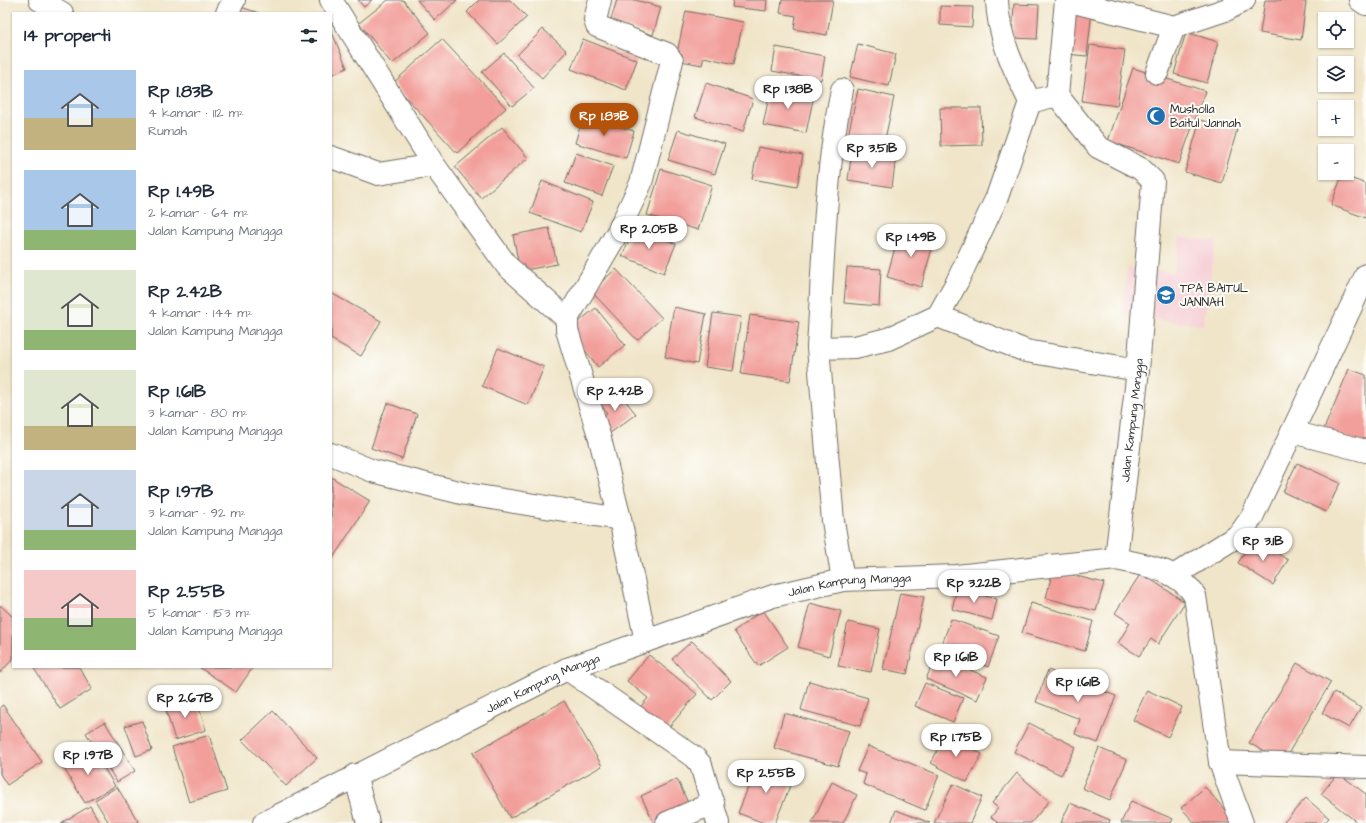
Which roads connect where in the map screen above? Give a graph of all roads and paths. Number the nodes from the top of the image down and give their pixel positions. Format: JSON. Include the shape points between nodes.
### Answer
{"nodes":[{"id":1,"x":40,"y":0,"type":"edge"},
{"id":2,"x":234,"y":0,"type":"edge"},
{"id":3,"x":331,"y":0,"type":"edge"},
{"id":4,"x":600,"y":0,"type":"edge"},
{"id":5,"x":997,"y":0,"type":"edge"},
{"id":6,"x":1066,"y":0,"type":"edge"},
{"id":7,"x":1244,"y":0,"type":"edge"},
{"id":8,"x":1360,"y":0,"type":"edge"},
{"id":9,"x":1366,"y":4,"type":"edge"},
{"id":10,"x":60,"y":12,"type":"edge"},
{"id":11,"x":228,"y":12,"type":"edge"},
{"id":12,"x":1174,"y":27,"type":"junction"},
{"id":13,"x":1157,"y":73,"type":"dead end"},
{"id":14,"x":842,"y":90,"type":"dead end"},
{"id":15,"x":1057,"y":95,"type":"junction"},
{"id":16,"x":1030,"y":102,"type":"junction"},
{"id":17,"x":332,"y":156,"type":"edge"},
{"id":18,"x":434,"y":165,"type":"junction"},
{"id":19,"x":1366,"y":275,"type":"edge"},
{"id":20,"x":938,"y":316,"type":"junction"},
{"id":21,"x":567,"y":319,"type":"junction"},
{"id":22,"x":818,"y":348,"type":"junction"},
{"id":23,"x":1138,"y":370,"type":"junction"},
{"id":24,"x":1292,"y":432,"type":"junction"},
{"id":25,"x":1366,"y":451,"type":"edge"},
{"id":26,"x":332,"y":454,"type":"edge"},
{"id":27,"x":620,"y":519,"type":"junction"},
{"id":28,"x":1116,"y":560,"type":"junction"},
{"id":29,"x":1175,"y":575,"type":"junction"},
{"id":30,"x":843,"y":580,"type":"junction"},
{"id":31,"x":646,"y":641,"type":"junction"},
{"id":32,"x":567,"y":669,"type":"junction"},
{"id":33,"x":1220,"y":762,"type":"junction"},
{"id":34,"x":1366,"y":768,"type":"edge"},
{"id":35,"x":355,"y":775,"type":"junction"},
{"id":36,"x":716,"y":813,"type":"edge"},
{"id":37,"x":264,"y":823,"type":"edge"},
{"id":38,"x":368,"y":823,"type":"edge"},
{"id":39,"x":668,"y":823,"type":"edge"},
{"id":40,"x":1242,"y":823,"type":"edge"}],
"edges":[{"from":1,"to":10,"type":"street"},
{"from":2,"to":11,"type":"street"},
{"from":3,"to":18,"type":"street"},
{"from":4,"to":21,"type":"street","via":[[595,20],[597,26],[668,54],[672,61],[641,183],[620,228]]},
{"from":5,"to":16,"type":"street","via":[[997,11],[1008,57]]},
{"from":6,"to":12,"type":"street"},
{"from":6,"to":15,"type":"street"},
{"from":7,"to":12,"type":"street","via":[[1228,9]]},
{"from":8,"to":9,"type":"street"},
{"from":12,"to":13,"type":"street"},
{"from":14,"to":22,"type":"street","via":[[836,115]]},
{"from":15,"to":16,"type":"street"},
{"from":15,"to":23,"type":"street","name":"Jalan Kampung Mangga","via":[[1098,147],[1141,169],[1154,180]]},
{"from":16,"to":20,"type":"street","via":[[997,197]]},
{"from":17,"to":18,"type":"street","via":[[378,174]]},
{"from":18,"to":21,"type":"street","via":[[507,266]]},
{"from":19,"to":24,"type":"street"},
{"from":20,"to":22,"type":"street","via":[[882,340],[855,347]]},
{"from":20,"to":23,"type":"street","via":[[1026,351]]},
{"from":21,"to":27,"type":"street","via":[[567,330],[600,439]]},
{"from":22,"to":30,"type":"street","via":[[833,522]]},
{"from":23,"to":28,"type":"street","name":"Jalan Kampung Mangga"},
{"from":24,"to":25,"type":"street"},
{"from":24,"to":29,"type":"street","via":[[1252,517],[1239,535]]},
{"from":26,"to":27,"type":"street","via":[[373,472],[466,494]]},
{"from":27,"to":31,"type":"street"},
{"from":28,"to":29,"type":"street"},
{"from":28,"to":30,"type":"street","name":"Jalan Kampung Mangga","via":[[956,576]]},
{"from":29,"to":33,"type":"street","via":[[1195,596]]},
{"from":30,"to":31,"type":"street","name":"Jalan Kampung Mangga","via":[[772,596]]},
{"from":31,"to":32,"type":"street","name":"Jalan Kampung Mangga"},
{"from":32,"to":35,"type":"street","name":"Jalan Kampung Mangga"},
{"from":32,"to":36,"type":"street","via":[[694,757],[701,765]]},
{"from":33,"to":34,"type":"street"},
{"from":33,"to":40,"type":"street"},
{"from":35,"to":37,"type":"street","name":"Jalan Kampung Mangga"},
{"from":35,"to":38,"type":"street"},
{"from":36,"to":39,"type":"street"}]}
